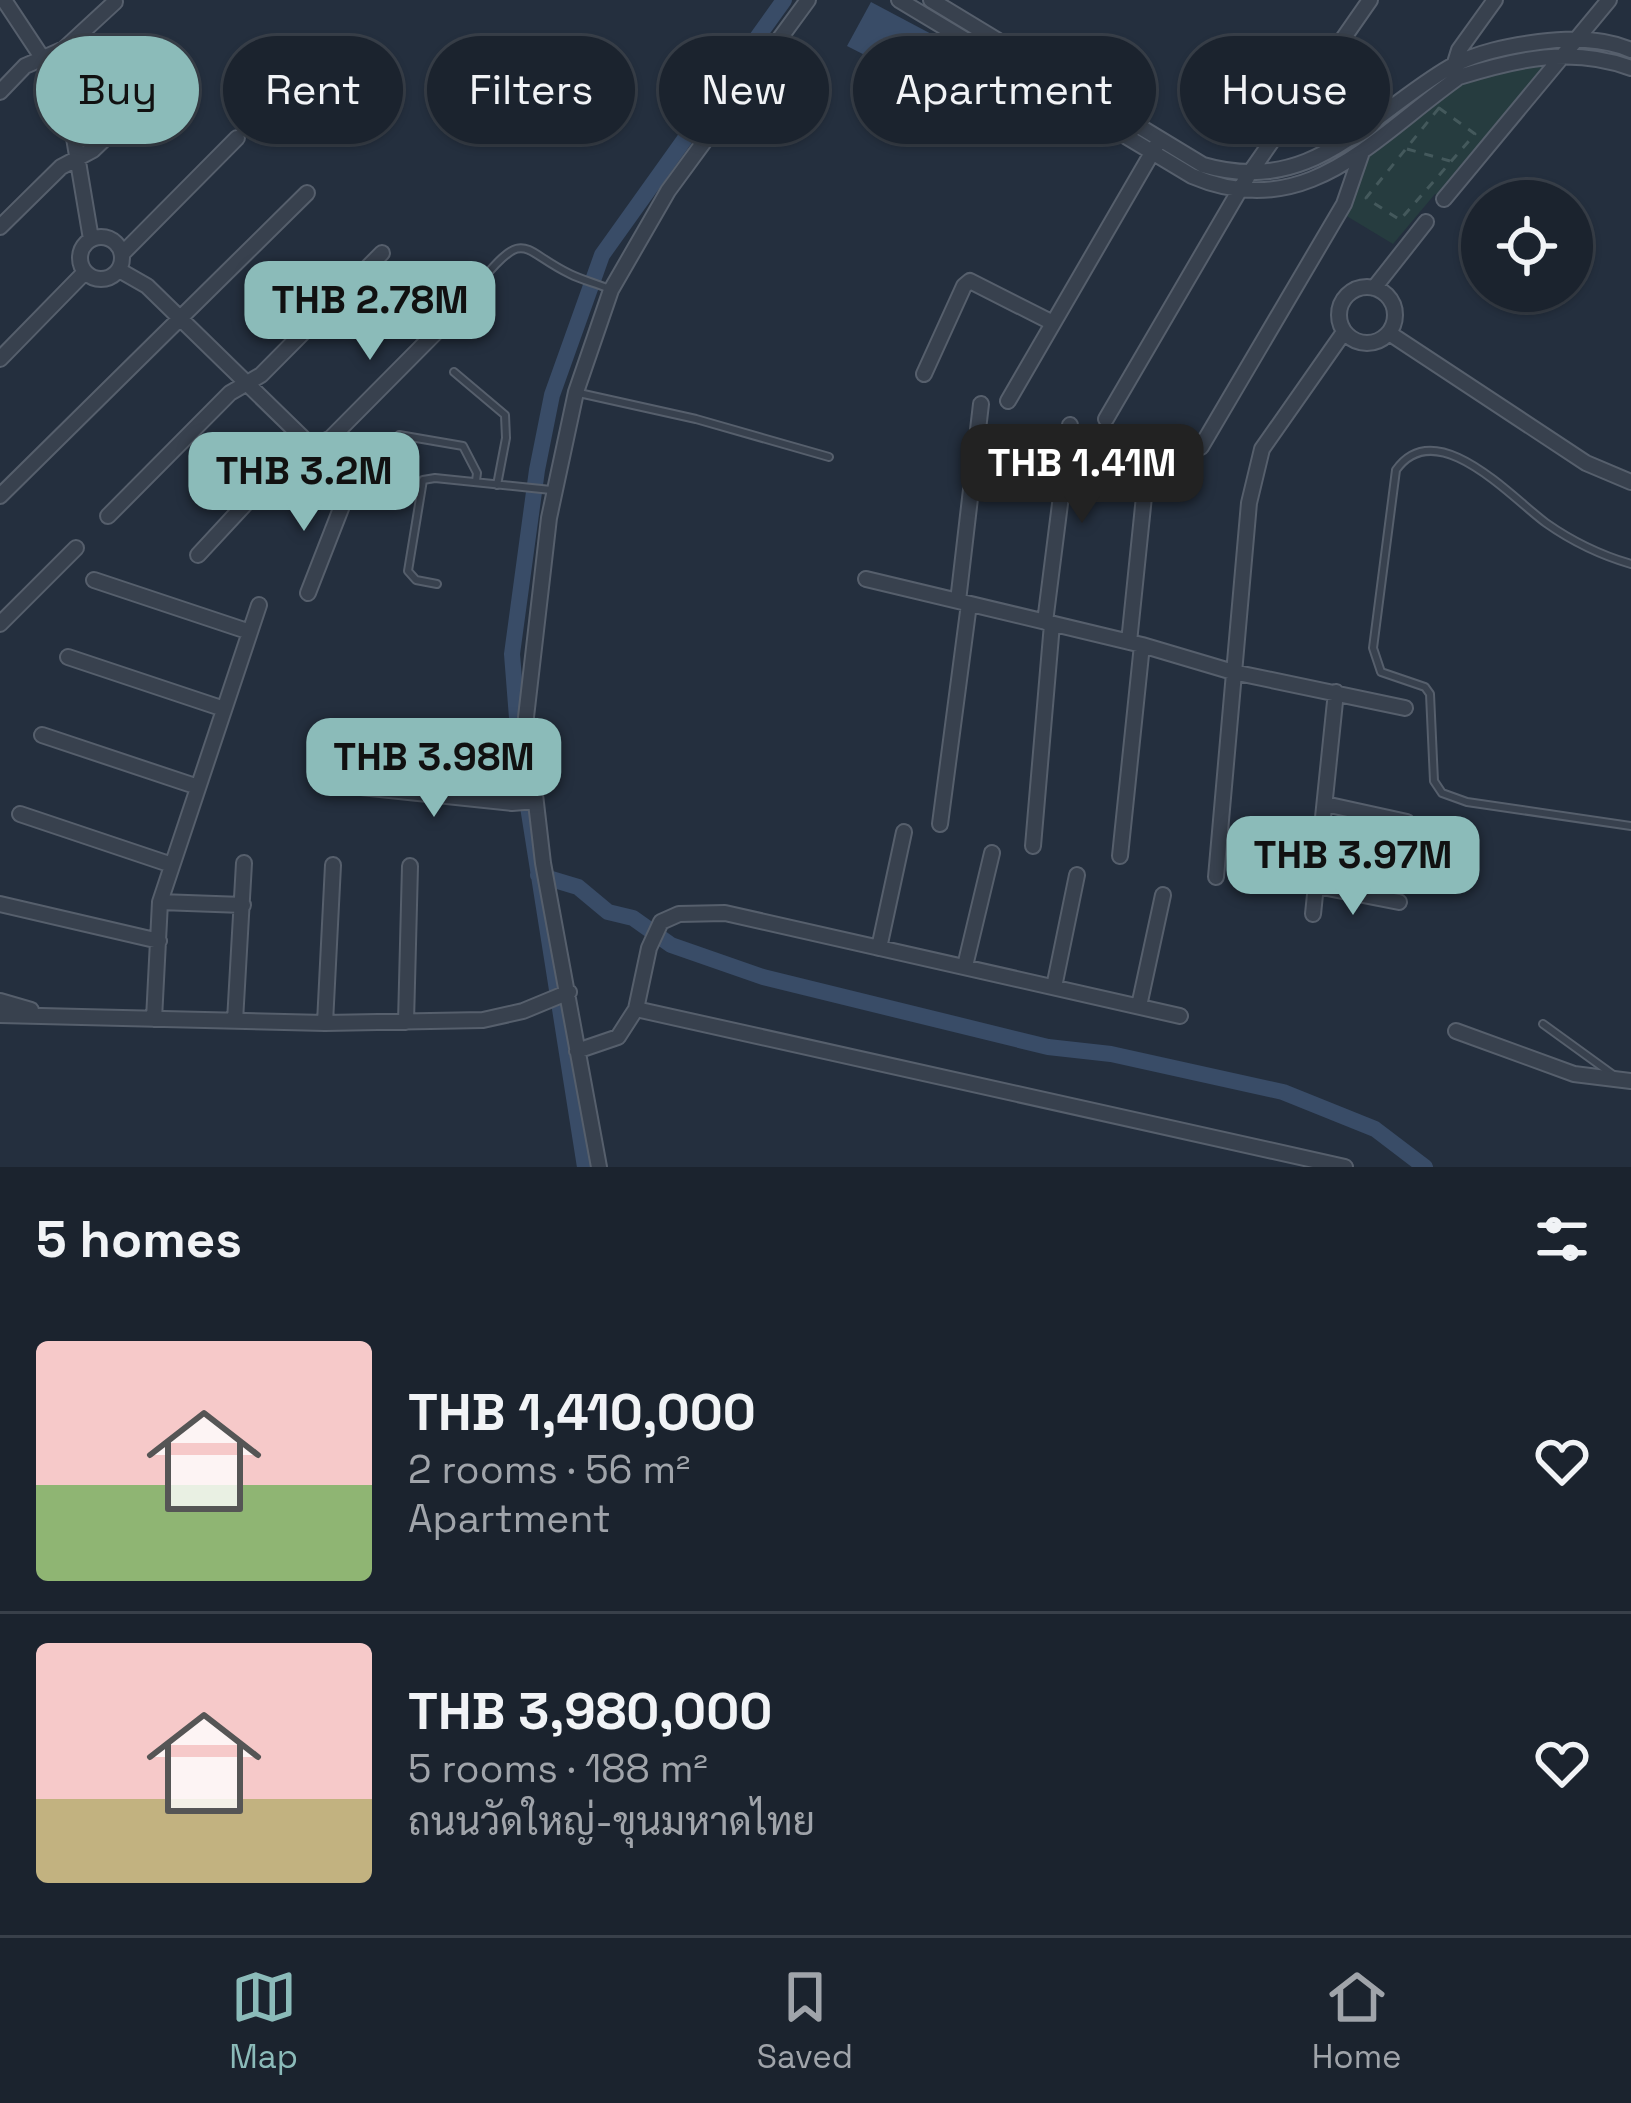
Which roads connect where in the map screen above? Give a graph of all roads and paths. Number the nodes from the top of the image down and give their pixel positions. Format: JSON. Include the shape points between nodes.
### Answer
{"nodes":[{"id":1,"x":4,"y":0,"type":"edge"},
{"id":2,"x":899,"y":0,"type":"edge"},
{"id":3,"x":931,"y":0,"type":"edge"},
{"id":4,"x":1370,"y":0,"type":"edge"},
{"id":5,"x":1495,"y":0,"type":"edge"},
{"id":6,"x":1609,"y":0,"type":"edge"},
{"id":7,"x":804,"y":1,"type":"edge"},
{"id":8,"x":115,"y":2,"type":"edge"},
{"id":9,"x":78,"y":36,"type":"edge"},
{"id":10,"x":1577,"y":40,"type":"junction"},
{"id":11,"x":36,"y":46,"type":"edge"},
{"id":12,"x":1631,"y":50,"type":"edge"},
{"id":13,"x":1565,"y":55,"type":"junction"},
{"id":14,"x":36,"y":61,"type":"edge"},
{"id":15,"x":1631,"y":68,"type":"edge"},
{"id":16,"x":1456,"y":71,"type":"junction"},
{"id":17,"x":0,"y":92,"type":"edge"},
{"id":18,"x":76,"y":144,"type":"edge"},
{"id":19,"x":99,"y":144,"type":"edge"},
{"id":20,"x":231,"y":144,"type":"edge"},
{"id":21,"x":1358,"y":145,"type":"junction"},
{"id":22,"x":1156,"y":146,"type":"junction"},
{"id":23,"x":1406,"y":149,"type":"junction"},
{"id":24,"x":79,"y":158,"type":"junction"},
{"id":25,"x":1451,"y":161,"type":"junction"},
{"id":26,"x":1249,"y":174,"type":"junction"},
{"id":27,"x":1239,"y":191,"type":"junction"},
{"id":28,"x":307,"y":193,"type":"dead end"},
{"id":29,"x":1444,"y":199,"type":"dead end"},
{"id":30,"x":1426,"y":222,"type":"dead end"},
{"id":31,"x":0,"y":227,"type":"edge"},
{"id":32,"x":91,"y":239,"type":"junction"},
{"id":33,"x":382,"y":253,"type":"dead end"},
{"id":34,"x":121,"y":262,"type":"junction"},
{"id":35,"x":85,"y":272,"type":"junction"},
{"id":36,"x":482,"y":280,"type":"dead end"},
{"id":37,"x":606,"y":288,"type":"junction"},
{"id":38,"x":1374,"y":288,"type":"junction"},
{"id":39,"x":454,"y":314,"type":"dead end"},
{"id":40,"x":180,"y":318,"type":"junction"},
{"id":41,"x":1053,"y":323,"type":"junction"},
{"id":42,"x":1344,"y":332,"type":"junction"},
{"id":43,"x":1389,"y":333,"type":"junction"},
{"id":44,"x":0,"y":359,"type":"edge"},
{"id":45,"x":454,"y":372,"type":"dead end"},
{"id":46,"x":924,"y":374,"type":"dead end"},
{"id":47,"x":247,"y":383,"type":"junction"},
{"id":48,"x":576,"y":392,"type":"junction"},
{"id":49,"x":1007,"y":401,"type":"dead end"},
{"id":50,"x":981,"y":404,"type":"dead end"},
{"id":51,"x":1106,"y":419,"type":"dead end"},
{"id":52,"x":1070,"y":424,"type":"dead end"},
{"id":53,"x":399,"y":435,"type":"dead end"},
{"id":54,"x":313,"y":447,"type":"junction"},
{"id":55,"x":1202,"y":447,"type":"dead end"},
{"id":56,"x":1149,"y":448,"type":"dead end"},
{"id":57,"x":829,"y":457,"type":"dead end"},
{"id":58,"x":476,"y":481,"type":"junction"},
{"id":59,"x":1631,"y":482,"type":"edge"},
{"id":60,"x":497,"y":484,"type":"junction"},
{"id":61,"x":548,"y":490,"type":"junction"},
{"id":62,"x":0,"y":496,"type":"edge"},
{"id":63,"x":108,"y":517,"type":"dead end"},
{"id":64,"x":76,"y":548,"type":"dead end"},
{"id":65,"x":198,"y":556,"type":"dead end"},
{"id":66,"x":1631,"y":564,"type":"edge"},
{"id":67,"x":866,"y":579,"type":"dead end"},
{"id":68,"x":94,"y":580,"type":"dead end"},
{"id":69,"x":436,"y":584,"type":"dead end"},
{"id":70,"x":308,"y":593,"type":"dead end"},
{"id":71,"x":963,"y":603,"type":"junction"},
{"id":72,"x":259,"y":605,"type":"dead end"},
{"id":73,"x":1048,"y":623,"type":"junction"},
{"id":74,"x":0,"y":624,"type":"edge"},
{"id":75,"x":250,"y":632,"type":"junction"},
{"id":76,"x":1135,"y":644,"type":"junction"},
{"id":77,"x":68,"y":657,"type":"dead end"},
{"id":78,"x":1233,"y":672,"type":"junction"},
{"id":79,"x":1336,"y":692,"type":"junction"},
{"id":80,"x":1405,"y":708,"type":"dead end"},
{"id":81,"x":224,"y":709,"type":"junction"},
{"id":82,"x":42,"y":734,"type":"dead end"},
{"id":83,"x":198,"y":787,"type":"junction"},
{"id":84,"x":362,"y":787,"type":"dead end"},
{"id":85,"x":532,"y":801,"type":"junction"},
{"id":86,"x":1324,"y":805,"type":"junction"},
{"id":87,"x":20,"y":814,"type":"dead end"},
{"id":88,"x":1407,"y":822,"type":"dead end"},
{"id":89,"x":940,"y":824,"type":"dead end"},
{"id":90,"x":1631,"y":826,"type":"edge"},
{"id":91,"x":904,"y":832,"type":"dead end"},
{"id":92,"x":1033,"y":846,"type":"dead end"},
{"id":93,"x":992,"y":853,"type":"dead end"},
{"id":94,"x":1120,"y":856,"type":"dead end"},
{"id":95,"x":244,"y":863,"type":"dead end"},
{"id":96,"x":172,"y":865,"type":"junction"},
{"id":97,"x":333,"y":865,"type":"dead end"},
{"id":98,"x":410,"y":866,"type":"dead end"},
{"id":99,"x":1077,"y":875,"type":"dead end"},
{"id":100,"x":1216,"y":877,"type":"dead end"},
{"id":101,"x":1317,"y":886,"type":"junction"},
{"id":102,"x":1163,"y":895,"type":"dead end"},
{"id":103,"x":160,"y":902,"type":"junction"},
{"id":104,"x":1399,"y":902,"type":"dead end"},
{"id":105,"x":0,"y":904,"type":"edge"},
{"id":106,"x":243,"y":905,"type":"junction"},
{"id":107,"x":1313,"y":914,"type":"dead end"},
{"id":108,"x":159,"y":941,"type":"junction"},
{"id":109,"x":879,"y":948,"type":"junction"},
{"id":110,"x":965,"y":966,"type":"junction"},
{"id":111,"x":1054,"y":987,"type":"junction"},
{"id":112,"x":564,"y":994,"type":"junction"},
{"id":113,"x":0,"y":1001,"type":"edge"},
{"id":114,"x":1139,"y":1006,"type":"junction"},
{"id":115,"x":636,"y":1009,"type":"junction"},
{"id":116,"x":0,"y":1015,"type":"edge"},
{"id":117,"x":53,"y":1016,"type":"junction"},
{"id":118,"x":1180,"y":1016,"type":"dead end"},
{"id":119,"x":154,"y":1019,"type":"junction"},
{"id":120,"x":236,"y":1021,"type":"junction"},
{"id":121,"x":406,"y":1022,"type":"junction"},
{"id":122,"x":325,"y":1023,"type":"junction"},
{"id":123,"x":1543,"y":1024,"type":"dead end"},
{"id":124,"x":1456,"y":1031,"type":"dead end"},
{"id":125,"x":577,"y":1051,"type":"junction"},
{"id":126,"x":1625,"y":1081,"type":"edge"},
{"id":127,"x":598,"y":1167,"type":"edge"},
{"id":128,"x":1345,"y":1167,"type":"edge"}],
"edges":[{"from":1,"to":11,"type":"street"},
{"from":2,"to":22,"type":"street"},
{"from":3,"to":22,"type":"street"},
{"from":4,"to":26,"type":"street"},
{"from":5,"to":16,"type":"street","via":[[1459,50]]},
{"from":6,"to":10,"type":"street"},
{"from":7,"to":37,"type":"street"},
{"from":8,"to":9,"type":"street"},
{"from":10,"to":12,"type":"street"},
{"from":10,"to":13,"type":"street"},
{"from":10,"to":16,"type":"street","via":[[1510,46]]},
{"from":13,"to":15,"type":"street"},
{"from":13,"to":16,"type":"street"},
{"from":13,"to":29,"type":"street"},
{"from":14,"to":17,"type":"street"},
{"from":16,"to":21,"type":"street"},
{"from":18,"to":24,"type":"street"},
{"from":19,"to":24,"type":"street"},
{"from":20,"to":34,"type":"street"},
{"from":21,"to":26,"type":"street"},
{"from":21,"to":27,"type":"street","via":[[1331,174]]},
{"from":21,"to":55,"type":"street","via":[[1344,204]]},
{"from":22,"to":26,"type":"street"},
{"from":22,"to":27,"type":"street","via":[[1192,176]]},
{"from":22,"to":41,"type":"street"},
{"from":23,"to":25,"type":"path"},
{"from":23,"to":25,"type":"path","via":[[1439,108],[1474,134]]},
{"from":23,"to":25,"type":"path","via":[[1366,198],[1400,220]]},
{"from":24,"to":31,"type":"street"},
{"from":24,"to":32,"type":"street"},
{"from":26,"to":27,"type":"street"},
{"from":27,"to":51,"type":"street"},
{"from":28,"to":40,"type":"street"},
{"from":30,"to":38,"type":"street"},
{"from":32,"to":34,"type":"street","via":[[112,239]]},
{"from":32,"to":35,"type":"street","via":[[80,256]]},
{"from":33,"to":47,"type":"street"},
{"from":34,"to":35,"type":"street","via":[[101,280]]},
{"from":34,"to":40,"type":"street"},
{"from":35,"to":44,"type":"street"},
{"from":36,"to":37,"type":"lane","via":[[501,257],[528,247]]},
{"from":37,"to":48,"type":"street"},
{"from":38,"to":42,"type":"street","via":[[1347,296],[1339,314]]},
{"from":38,"to":43,"type":"street","via":[[1393,303]]},
{"from":39,"to":54,"type":"street"},
{"from":40,"to":47,"type":"street"},
{"from":40,"to":62,"type":"street"},
{"from":41,"to":46,"type":"street","via":[[970,281]]},
{"from":41,"to":49,"type":"street"},
{"from":42,"to":43,"type":"street","via":[[1370,343]]},
{"from":42,"to":78,"type":"street","via":[[1262,449]]},
{"from":43,"to":59,"type":"street","via":[[1586,463]]},
{"from":45,"to":60,"type":"lane","via":[[505,416]]},
{"from":47,"to":54,"type":"street"},
{"from":47,"to":63,"type":"street"},
{"from":48,"to":57,"type":"lane"},
{"from":48,"to":61,"type":"street"},
{"from":50,"to":71,"type":"street"},
{"from":52,"to":73,"type":"street"},
{"from":53,"to":58,"type":"lane","via":[[463,446]]},
{"from":54,"to":65,"type":"street","via":[[286,460]]},
{"from":54,"to":70,"type":"street","via":[[349,488]]},
{"from":56,"to":76,"type":"street"},
{"from":58,"to":60,"type":"lane"},
{"from":58,"to":69,"type":"lane","via":[[428,478],[419,488],[408,571]]},
{"from":60,"to":61,"type":"lane"},
{"from":61,"to":85,"type":"street","via":[[526,717]]},
{"from":64,"to":74,"type":"street"},
{"from":66,"to":90,"type":"lane","via":[[1581,545],[1470,462],[1442,451],[1415,453],[1396,470],[1373,648],[1381,672],[1430,694],[1434,781],[1442,793]]},
{"from":67,"to":71,"type":"street"},
{"from":68,"to":75,"type":"street"},
{"from":71,"to":73,"type":"street"},
{"from":71,"to":89,"type":"street"},
{"from":72,"to":75,"type":"street"},
{"from":73,"to":76,"type":"street"},
{"from":73,"to":92,"type":"street"},
{"from":75,"to":81,"type":"street"},
{"from":76,"to":78,"type":"street"},
{"from":76,"to":94,"type":"street"},
{"from":77,"to":81,"type":"street"},
{"from":78,"to":79,"type":"street"},
{"from":78,"to":100,"type":"street"},
{"from":79,"to":80,"type":"street"},
{"from":79,"to":86,"type":"street"},
{"from":81,"to":83,"type":"street"},
{"from":82,"to":83,"type":"street"},
{"from":83,"to":96,"type":"street"},
{"from":84,"to":85,"type":"street"},
{"from":85,"to":112,"type":"street"},
{"from":86,"to":88,"type":"street"},
{"from":86,"to":101,"type":"street"},
{"from":87,"to":96,"type":"street"},
{"from":91,"to":109,"type":"street"},
{"from":93,"to":110,"type":"street"},
{"from":95,"to":106,"type":"street"},
{"from":96,"to":103,"type":"street"},
{"from":97,"to":122,"type":"street"},
{"from":98,"to":121,"type":"street"},
{"from":99,"to":111,"type":"street"},
{"from":101,"to":104,"type":"street"},
{"from":101,"to":107,"type":"street"},
{"from":102,"to":114,"type":"street"},
{"from":103,"to":106,"type":"street"},
{"from":103,"to":108,"type":"street"},
{"from":105,"to":108,"type":"street"},
{"from":106,"to":120,"type":"street"},
{"from":108,"to":119,"type":"street"},
{"from":109,"to":110,"type":"street"},
{"from":109,"to":115,"type":"street","via":[[725,914],[679,914],[662,922],[649,948]]},
{"from":110,"to":111,"type":"street"},
{"from":111,"to":114,"type":"street"},
{"from":112,"to":121,"type":"street","via":[[483,1020]]},
{"from":112,"to":125,"type":"street"},
{"from":113,"to":117,"type":"street"},
{"from":114,"to":118,"type":"street"},
{"from":115,"to":125,"type":"street","via":[[618,1037]]},
{"from":115,"to":128,"type":"street"},
{"from":116,"to":117,"type":"street"},
{"from":117,"to":119,"type":"street"},
{"from":119,"to":120,"type":"street"},
{"from":120,"to":122,"type":"street"},
{"from":121,"to":122,"type":"street"},
{"from":123,"to":126,"type":"lane"},
{"from":124,"to":126,"type":"street","via":[[1574,1074]]},
{"from":125,"to":127,"type":"street"}]}
